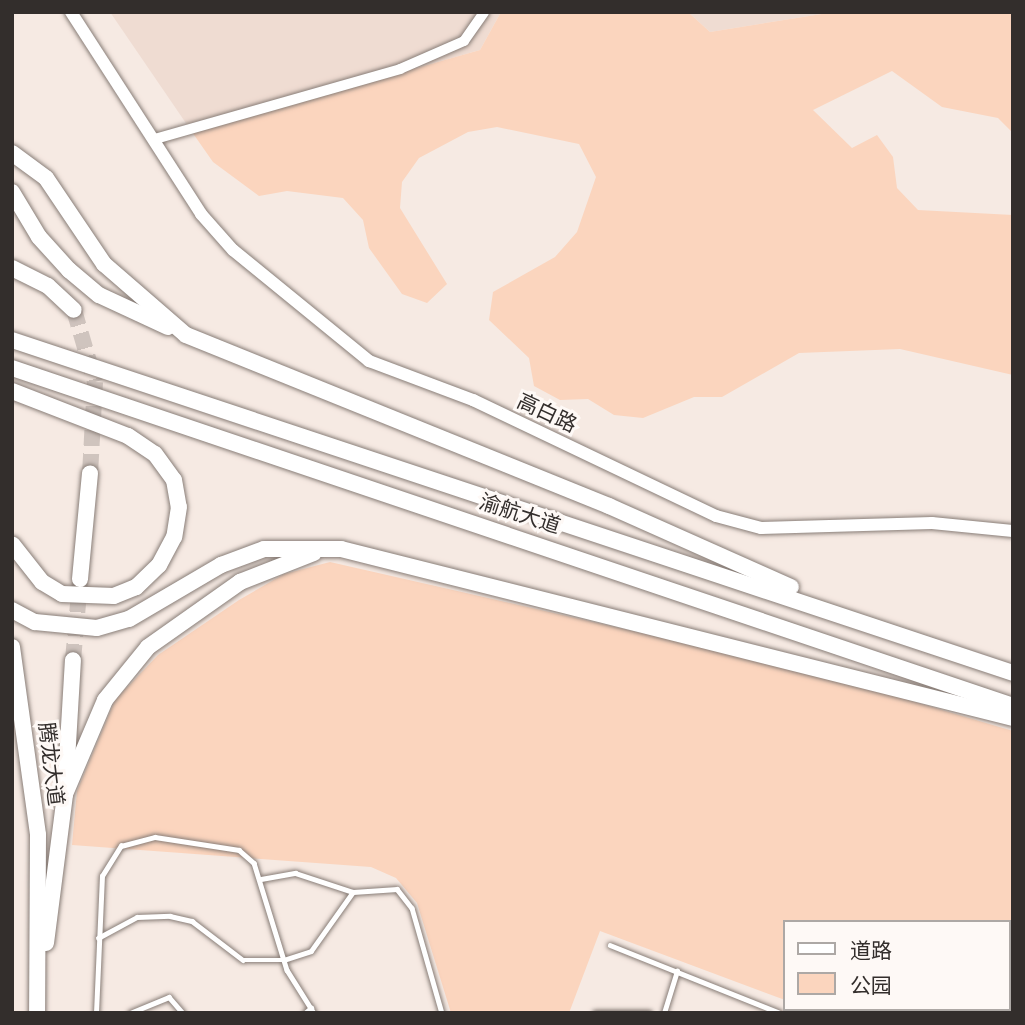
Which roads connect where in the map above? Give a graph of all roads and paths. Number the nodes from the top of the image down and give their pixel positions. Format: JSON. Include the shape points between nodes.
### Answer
{"nodes":[{"id":1,"x":71,"y":12,"type":"edge"},
{"id":2,"x":484,"y":12,"type":"edge"},
{"id":3,"x":155,"y":139,"type":"junction"},
{"id":4,"x":12,"y":153,"type":"edge"},
{"id":5,"x":12,"y":192,"type":"edge"},
{"id":6,"x":12,"y":268,"type":"edge"},
{"id":7,"x":74,"y":310,"type":"tunnel mouth"},
{"id":8,"x":186,"y":335,"type":"junction"},
{"id":9,"x":18,"y":341,"type":"edge"},
{"id":10,"x":19,"y":370,"type":"edge"},
{"id":11,"x":12,"y":391,"type":"edge"},
{"id":12,"x":90,"y":473,"type":"tunnel mouth"},
{"id":13,"x":1013,"y":531,"type":"edge"},
{"id":14,"x":12,"y":544,"type":"edge"},
{"id":15,"x":341,"y":548,"type":"junction"},
{"id":16,"x":80,"y":579,"type":"tunnel mouth"},
{"id":17,"x":12,"y":610,"type":"edge"},
{"id":18,"x":889,"y":631,"type":"junction"},
{"id":19,"x":12,"y":647,"type":"edge"},
{"id":20,"x":73,"y":660,"type":"tunnel mouth"},
{"id":21,"x":1013,"y":673,"type":"edge"},
{"id":22,"x":1013,"y":706,"type":"edge"},
{"id":23,"x":1013,"y":718,"type":"edge"},
{"id":24,"x":65,"y":794,"type":"junction"},
{"id":25,"x":261,"y":879,"type":"junction"},
{"id":26,"x":353,"y":892,"type":"junction"},
{"id":27,"x":98,"y":938,"type":"junction"},
{"id":28,"x":610,"y":945,"type":"dead end"},
{"id":29,"x":284,"y":960,"type":"junction"},
{"id":30,"x":677,"y":971,"type":"junction"},
{"id":31,"x":37,"y":1008,"type":"edge"},
{"id":32,"x":312,"y":1011,"type":"edge"},
{"id":33,"x":96,"y":1013,"type":"edge"},
{"id":34,"x":130,"y":1013,"type":"edge"},
{"id":35,"x":183,"y":1013,"type":"edge"},
{"id":36,"x":305,"y":1013,"type":"edge"},
{"id":37,"x":442,"y":1013,"type":"edge"},
{"id":38,"x":595,"y":1013,"type":"edge"},
{"id":39,"x":650,"y":1013,"type":"edge"},
{"id":40,"x":664,"y":1013,"type":"edge"},
{"id":41,"x":780,"y":1013,"type":"edge"}],
"edges":[{"from":1,"to":3,"type":"street","name":"高白路"},
{"from":2,"to":3,"type":"street","via":[[464,41],[400,69]]},
{"from":3,"to":13,"type":"street","name":"高白路","via":[[201,214],[233,250],[369,361],[396,375],[473,400],[716,516],[761,528],[932,523]]},
{"from":4,"to":8,"type":"highway","via":[[46,178],[104,264]]},
{"from":5,"to":8,"type":"highway","via":[[39,237],[99,295]]},
{"from":6,"to":7,"type":"highway","via":[[48,286]]},
{"from":8,"to":18,"type":"highway","via":[[609,506]]},
{"from":9,"to":18,"type":"highway","name":"渝航大道"},
{"from":10,"to":22,"type":"highway","name":"渝航大道"},
{"from":11,"to":14,"type":"highway","via":[[128,436],[155,454],[174,480],[179,507],[174,537],[159,565],[136,587],[114,596],[62,594],[42,582]]},
{"from":12,"to":16,"type":"highway"},
{"from":15,"to":17,"type":"highway","via":[[264,549],[221,565],[129,619],[97,628],[35,622]]},
{"from":15,"to":23,"type":"highway"},
{"from":15,"to":24,"type":"highway","via":[[272,565],[148,647],[105,700]]},
{"from":18,"to":21,"type":"highway","name":"渝航大道"},
{"from":19,"to":31,"type":"highway","name":"腾龙大道","via":[[37,835]]},
{"from":20,"to":24,"type":"highway"},
{"from":24,"to":31,"type":"highway"},
{"from":25,"to":26,"type":"lane","via":[[295,873]]},
{"from":25,"to":27,"type":"lane","via":[[239,850],[155,837],[134,841],[111,856],[102,876]]},
{"from":25,"to":29,"type":"lane"},
{"from":26,"to":29,"type":"lane","via":[[311,951]]},
{"from":26,"to":37,"type":"lane","via":[[397,889],[412,908]]},
{"from":27,"to":29,"type":"lane","via":[[137,917],[170,916],[192,921],[243,960]]},
{"from":27,"to":33,"type":"lane"},
{"from":28,"to":30,"type":"lane"},
{"from":29,"to":32,"type":"lane"},
{"from":30,"to":40,"type":"lane"},
{"from":30,"to":41,"type":"lane"},
{"from":32,"to":36,"type":"lane"},
{"from":34,"to":35,"type":"lane","via":[[169,997]]},
{"from":38,"to":39,"type":"lane"}]}
